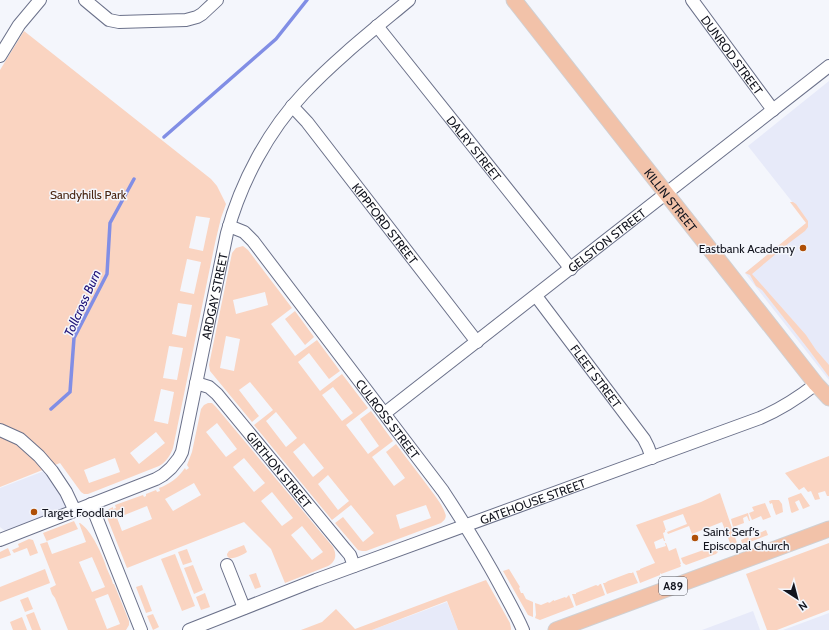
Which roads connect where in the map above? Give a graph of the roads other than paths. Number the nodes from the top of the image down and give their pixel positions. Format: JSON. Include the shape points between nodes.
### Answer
{"nodes":[{"id":1,"x":40,"y":0,"type":"edge"},
{"id":2,"x":85,"y":0,"type":"edge"},
{"id":3,"x":217,"y":0,"type":"edge"},
{"id":4,"x":409,"y":0,"type":"edge"},
{"id":5,"x":514,"y":0,"type":"edge"},
{"id":6,"x":692,"y":0,"type":"edge"},
{"id":7,"x":378,"y":26,"type":"junction"},
{"id":8,"x":0,"y":56,"type":"edge"},
{"id":9,"x":829,"y":66,"type":"edge"},
{"id":10,"x":292,"y":106,"type":"junction"},
{"id":11,"x":773,"y":110,"type":"junction"},
{"id":12,"x":666,"y":194,"type":"junction"},
{"id":13,"x":229,"y":226,"type":"junction"},
{"id":14,"x":571,"y":269,"type":"junction"},
{"id":15,"x":536,"y":296,"type":"junction"},
{"id":16,"x":477,"y":342,"type":"junction"},
{"id":17,"x":196,"y":384,"type":"junction"},
{"id":18,"x":816,"y":384,"type":"junction"},
{"id":19,"x":829,"y":398,"type":"edge"},
{"id":20,"x":385,"y":414,"type":"junction"},
{"id":21,"x":0,"y":430,"type":"edge"},
{"id":22,"x":652,"y":458,"type":"junction"},
{"id":23,"x":91,"y":504,"type":"junction"},
{"id":24,"x":75,"y":511,"type":"junction"},
{"id":25,"x":466,"y":526,"type":"junction"},
{"id":26,"x":829,"y":529,"type":"edge"},
{"id":27,"x":0,"y":540,"type":"edge"},
{"id":28,"x":227,"y":565,"type":"dead end"},
{"id":29,"x":354,"y":566,"type":"junction"},
{"id":30,"x":244,"y":608,"type":"junction"},
{"id":31,"x":142,"y":630,"type":"edge"},
{"id":32,"x":189,"y":630,"type":"edge"},
{"id":33,"x":523,"y":630,"type":"edge"},
{"id":34,"x":556,"y":630,"type":"edge"}],
"edges":[{"from":1,"to":8,"type":"street"},
{"from":2,"to":3,"type":"street","via":[[109,20],[120,22],[186,20],[202,14]]},
{"from":4,"to":7,"type":"street","name":"ARDGAY STREET"},
{"from":5,"to":12,"type":"main road","name":"KILLIN STREET"},
{"from":6,"to":11,"type":"street","name":"DUNROD STREET"},
{"from":7,"to":10,"type":"street","name":"ARDGAY STREET","via":[[330,67]]},
{"from":7,"to":14,"type":"street","name":"DALRY STREET"},
{"from":9,"to":11,"type":"street","name":"GELSTON STREET"},
{"from":10,"to":13,"type":"street","name":"ARDGAY STREET","via":[[257,159],[240,194]]},
{"from":10,"to":16,"type":"street","name":"KIPPFORD STREET"},
{"from":11,"to":12,"type":"street","name":"GELSTON STREET"},
{"from":12,"to":14,"type":"street","name":"GELSTON STREET"},
{"from":12,"to":18,"type":"main road","name":"KILLIN STREET"},
{"from":13,"to":17,"type":"street","name":"ARDGAY STREET"},
{"from":13,"to":20,"type":"street","name":"CULROSS STREET","via":[[251,238]]},
{"from":14,"to":15,"type":"street","name":"GELSTON STREET"},
{"from":15,"to":16,"type":"street","name":"GELSTON STREET"},
{"from":15,"to":22,"type":"street","name":"FLEET STREET","via":[[644,438]]},
{"from":16,"to":20,"type":"street","name":"GELSTON STREET"},
{"from":17,"to":23,"type":"street","name":"ARDGAY STREET","via":[[182,452],[171,468],[156,479]]},
{"from":17,"to":29,"type":"street","name":"GIRTHON STREET","via":[[209,387],[217,394],[350,555]]},
{"from":18,"to":19,"type":"main road","name":"KILLIN STREET"},
{"from":18,"to":22,"type":"street","name":"GATEHOUSE STREET","via":[[792,402],[769,414]]},
{"from":20,"to":25,"type":"street","name":"CULROSS STREET"},
{"from":21,"to":24,"type":"street","via":[[20,439],[39,456],[59,481]]},
{"from":22,"to":25,"type":"street","name":"GATEHOUSE STREET"},
{"from":23,"to":24,"type":"street","name":"ARDGAY STREET"},
{"from":23,"to":31,"type":"street"},
{"from":24,"to":27,"type":"street","name":"ARDGAY STREET"},
{"from":25,"to":29,"type":"street","name":"GATEHOUSE STREET"},
{"from":25,"to":33,"type":"street","name":"CULROSS STREET"},
{"from":26,"to":34,"type":"main road","number":"A89"},
{"from":28,"to":30,"type":"street"},
{"from":29,"to":30,"type":"street","name":"GATEHOUSE STREET"},
{"from":30,"to":32,"type":"street","name":"GATEHOUSE STREET"}]}
